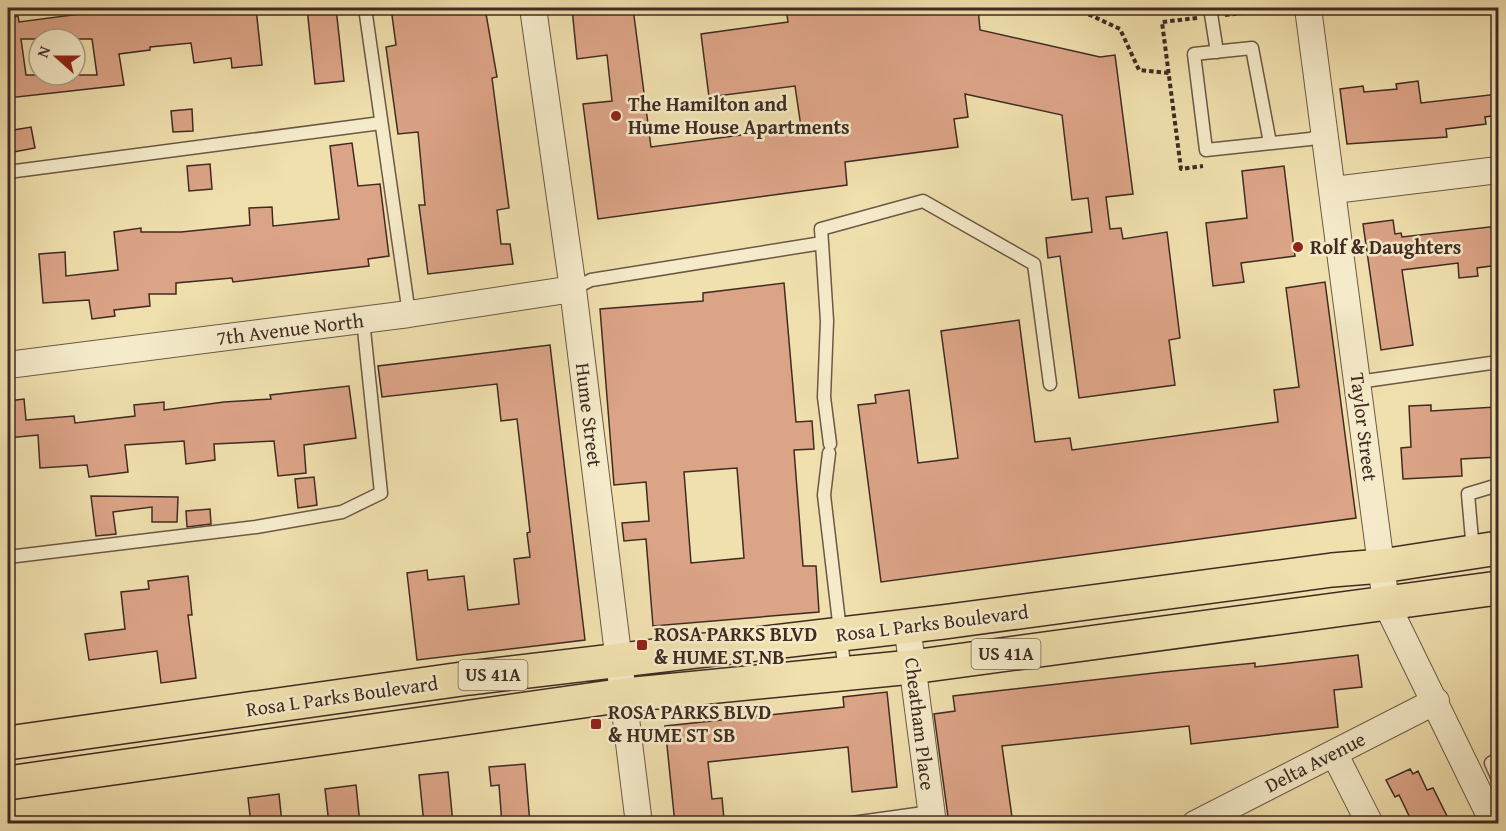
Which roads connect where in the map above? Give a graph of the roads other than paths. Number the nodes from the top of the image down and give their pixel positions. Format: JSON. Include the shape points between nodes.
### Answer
{"nodes":[{"id":1,"x":365,"y":8,"type":"edge"},
{"id":2,"x":532,"y":8,"type":"edge"},
{"id":3,"x":1210,"y":8,"type":"edge"},
{"id":4,"x":1308,"y":8,"type":"edge"},
{"id":5,"x":1217,"y":52,"type":"junction"},
{"id":6,"x":381,"y":123,"type":"junction"},
{"id":7,"x":1326,"y":134,"type":"junction"},
{"id":8,"x":1270,"y":143,"type":"junction"},
{"id":9,"x":1498,"y":170,"type":"edge"},
{"id":10,"x":8,"y":172,"type":"edge"},
{"id":11,"x":1334,"y":190,"type":"junction"},
{"id":12,"x":822,"y":243,"type":"junction"},
{"id":13,"x":573,"y":290,"type":"junction"},
{"id":14,"x":409,"y":314,"type":"junction"},
{"id":15,"x":363,"y":320,"type":"junction"},
{"id":16,"x":1498,"y":362,"type":"edge"},
{"id":17,"x":8,"y":365,"type":"edge"},
{"id":18,"x":1358,"y":382,"type":"junction"},
{"id":19,"x":1050,"y":384,"type":"dead end"},
{"id":20,"x":1498,"y":485,"type":"edge"},
{"id":21,"x":1486,"y":550,"type":"edge"},
{"id":22,"x":8,"y":557,"type":"edge"},
{"id":23,"x":1382,"y":566,"type":"junction"},
{"id":24,"x":1498,"y":588,"type":"edge"},
{"id":25,"x":1386,"y":603,"type":"junction"},
{"id":26,"x":907,"y":625,"type":"junction"},
{"id":27,"x":841,"y":634,"type":"junction"},
{"id":28,"x":621,"y":660,"type":"junction"},
{"id":29,"x":912,"y":667,"type":"junction"},
{"id":30,"x":845,"y":674,"type":"junction"},
{"id":31,"x":625,"y":695,"type":"junction"},
{"id":32,"x":1436,"y":701,"type":"junction"},
{"id":33,"x":8,"y":743,"type":"edge"},
{"id":34,"x":1334,"y":753,"type":"junction"},
{"id":35,"x":1486,"y":765,"type":"edge"},
{"id":36,"x":1498,"y":779,"type":"edge"},
{"id":37,"x":8,"y":783,"type":"edge"},
{"id":38,"x":932,"y":818,"type":"edge"},
{"id":39,"x":639,"y":824,"type":"edge"},
{"id":40,"x":844,"y":824,"type":"edge"},
{"id":41,"x":1195,"y":824,"type":"edge"},
{"id":42,"x":1370,"y":824,"type":"edge"},
{"id":43,"x":1494,"y":824,"type":"edge"}],
"edges":[{"from":1,"to":6,"type":"lane"},
{"from":2,"to":13,"type":"street","name":"Hume Street"},
{"from":3,"to":5,"type":"lane"},
{"from":4,"to":7,"type":"street","name":"Taylor Street"},
{"from":5,"to":8,"type":"lane","via":[[1252,48]]},
{"from":5,"to":8,"type":"lane","via":[[1194,54],[1206,150]]},
{"from":6,"to":10,"type":"lane"},
{"from":6,"to":14,"type":"lane"},
{"from":7,"to":8,"type":"lane"},
{"from":7,"to":11,"type":"street","name":"Taylor Street"},
{"from":9,"to":11,"type":"street"},
{"from":11,"to":18,"type":"street","name":"Taylor Street"},
{"from":12,"to":13,"type":"lane","via":[[591,280]]},
{"from":12,"to":19,"type":"lane","via":[[821,229],[922,201],[1034,264]]},
{"from":12,"to":27,"type":"lane","via":[[827,321],[824,397],[830,449],[824,495]]},
{"from":13,"to":14,"type":"street","name":"7th Avenue North"},
{"from":13,"to":28,"type":"street","name":"Hume Street"},
{"from":14,"to":15,"type":"street","name":"7th Avenue North"},
{"from":15,"to":17,"type":"street","name":"7th Avenue North"},
{"from":15,"to":22,"type":"lane","via":[[381,493],[342,512],[267,525]]},
{"from":16,"to":18,"type":"lane"},
{"from":18,"to":23,"type":"street","name":"Taylor Street"},
{"from":20,"to":21,"type":"lane","via":[[1468,494]]},
{"from":21,"to":23,"type":"main road","name":"Rosa L Parks Boulevard","number":"US 41A"},
{"from":23,"to":25,"type":"street","name":"Taylor Street"},
{"from":23,"to":26,"type":"main road","name":"Rosa L Parks Boulevard","number":"US 41A"},
{"from":24,"to":25,"type":"main road","name":"Rosa L Parks Boulevard","number":"US 41A"},
{"from":25,"to":29,"type":"main road","name":"Rosa L Parks Boulevard","number":"US 41A"},
{"from":25,"to":32,"type":"street","name":"Taylor Street"},
{"from":26,"to":27,"type":"main road","name":"Rosa L Parks Boulevard","number":"US 41A"},
{"from":26,"to":29,"type":"street","name":"Cheatham Place"},
{"from":27,"to":28,"type":"main road","name":"Rosa L Parks Boulevard","number":"US 41A"},
{"from":27,"to":30,"type":"lane"},
{"from":28,"to":31,"type":"street","name":"Hume Street"},
{"from":28,"to":33,"type":"main road","name":"Rosa L Parks Boulevard","number":"US 41A"},
{"from":29,"to":30,"type":"main road","name":"Rosa L Parks Boulevard","number":"US 41A"},
{"from":29,"to":38,"type":"street","name":"Cheatham Place"},
{"from":30,"to":31,"type":"main road","name":"Rosa L Parks Boulevard","number":"US 41A"},
{"from":31,"to":37,"type":"main road","name":"Rosa L Parks Boulevard","number":"US 41A"},
{"from":31,"to":39,"type":"street","name":"Hume Street"},
{"from":32,"to":34,"type":"street","name":"Delta Avenue"},
{"from":32,"to":35,"type":"street","name":"Taylor Street"},
{"from":34,"to":41,"type":"street","name":"Delta Avenue"},
{"from":34,"to":42,"type":"street"},
{"from":35,"to":36,"type":"lane"},
{"from":35,"to":43,"type":"street","name":"Taylor Street"},
{"from":38,"to":40,"type":"lane"}]}
